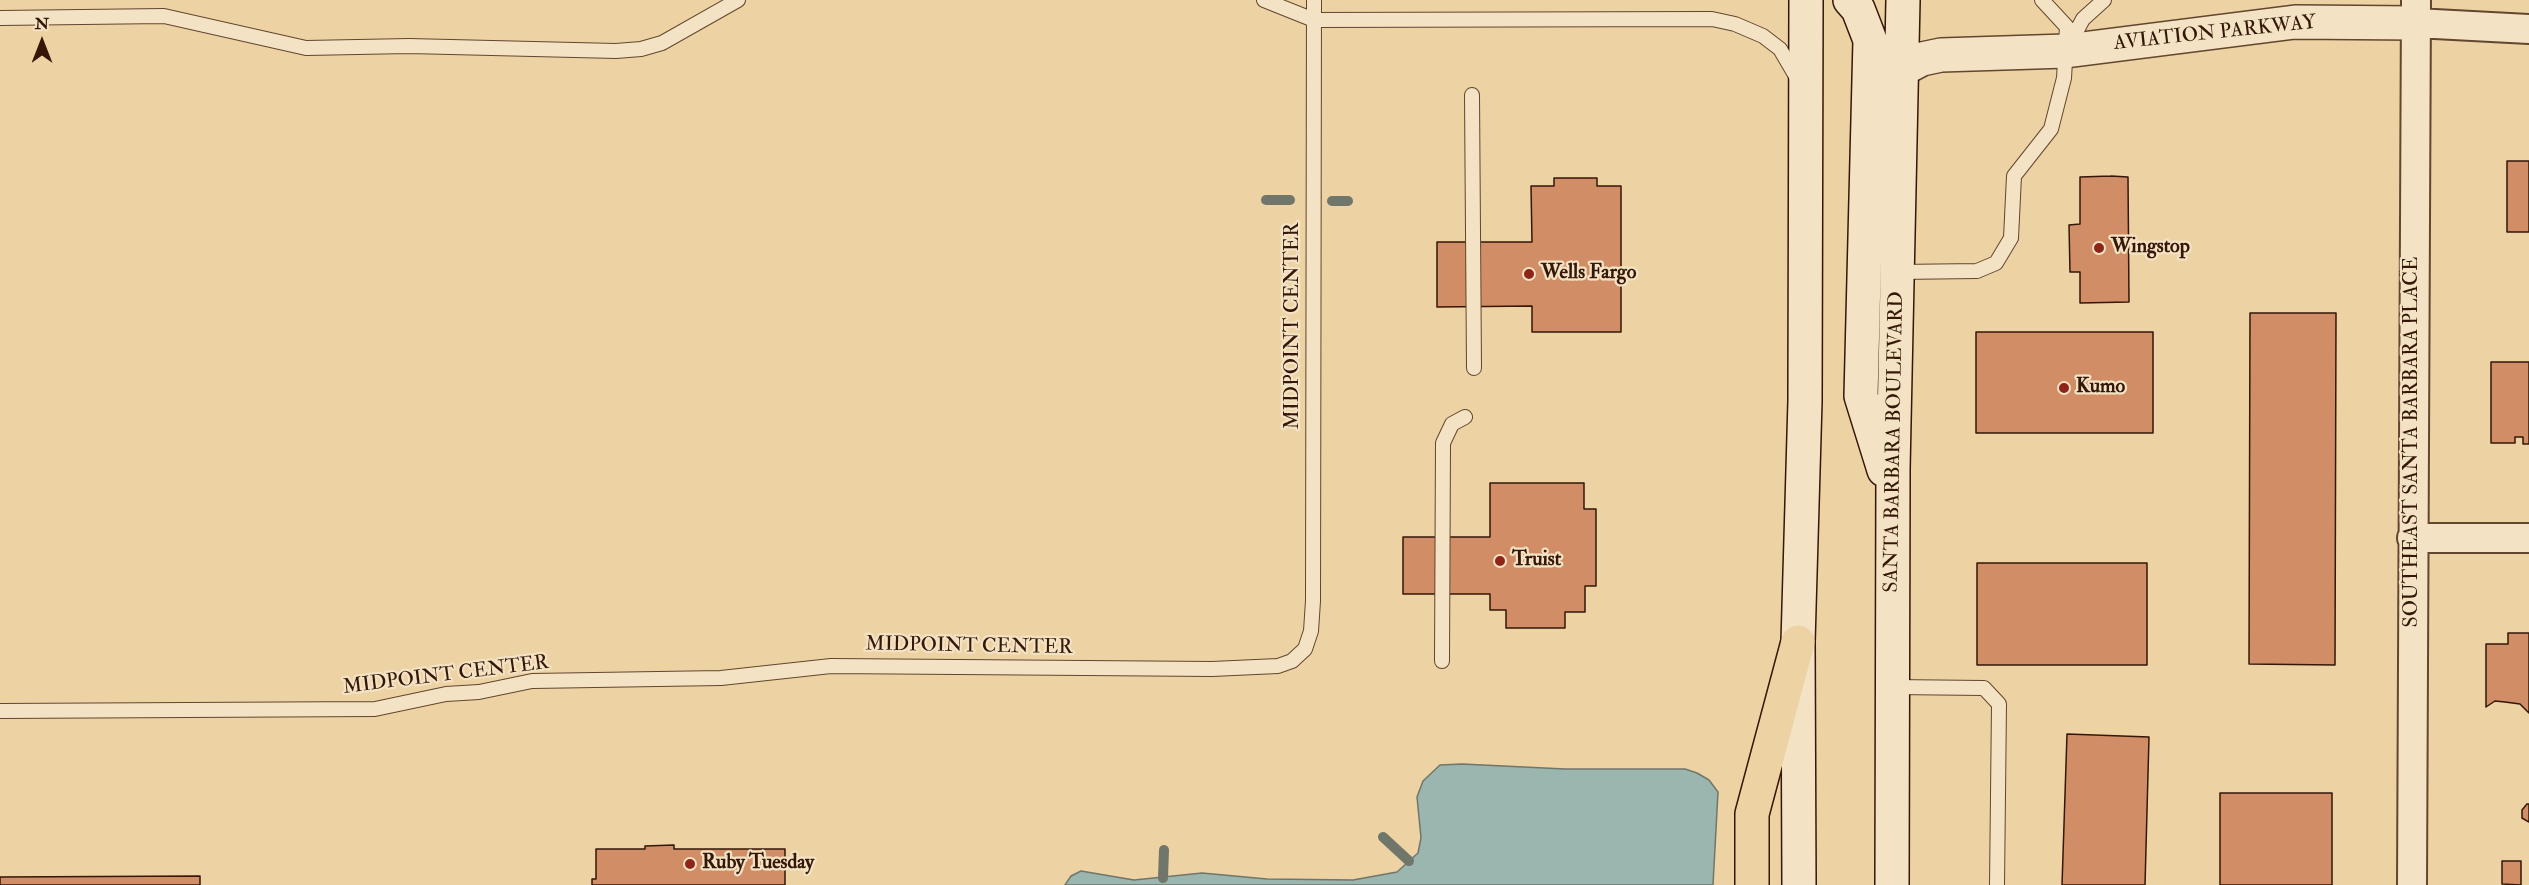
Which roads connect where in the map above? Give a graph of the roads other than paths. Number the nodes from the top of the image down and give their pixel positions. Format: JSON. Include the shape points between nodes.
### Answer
{"nodes":[{"id":1,"x":738,"y":0,"type":"edge"},
{"id":2,"x":1264,"y":0,"type":"edge"},
{"id":3,"x":1314,"y":0,"type":"edge"},
{"id":4,"x":1806,"y":0,"type":"edge"},
{"id":5,"x":1850,"y":0,"type":"edge"},
{"id":6,"x":1903,"y":0,"type":"edge"},
{"id":7,"x":2042,"y":0,"type":"edge"},
{"id":8,"x":2104,"y":0,"type":"edge"},
{"id":9,"x":2416,"y":11,"type":"edge"},
{"id":10,"x":0,"y":18,"type":"edge"},
{"id":11,"x":1314,"y":20,"type":"junction"},
{"id":12,"x":2529,"y":28,"type":"edge"},
{"id":13,"x":2066,"y":51,"type":"junction"},
{"id":14,"x":1903,"y":69,"type":"junction"},
{"id":15,"x":1473,"y":95,"type":"dead end"},
{"id":16,"x":1806,"y":104,"type":"junction"},
{"id":17,"x":1898,"y":272,"type":"junction"},
{"id":18,"x":1474,"y":368,"type":"dead end"},
{"id":19,"x":1465,"y":417,"type":"dead end"},
{"id":20,"x":1893,"y":500,"type":"junction"},
{"id":21,"x":2412,"y":538,"type":"junction"},
{"id":22,"x":2529,"y":538,"type":"edge"},
{"id":23,"x":1798,"y":642,"type":"junction"},
{"id":24,"x":1442,"y":661,"type":"dead end"},
{"id":25,"x":1892,"y":687,"type":"junction"},
{"id":26,"x":0,"y":711,"type":"edge"},
{"id":27,"x":1752,"y":885,"type":"edge"},
{"id":28,"x":1799,"y":885,"type":"edge"},
{"id":29,"x":1892,"y":885,"type":"edge"},
{"id":30,"x":1996,"y":885,"type":"edge"},
{"id":31,"x":2412,"y":885,"type":"edge"}],
"edges":[{"from":1,"to":10,"type":"lane","via":[[662,43],[616,51],[306,48],[164,16]]},
{"from":2,"to":11,"type":"lane"},
{"from":3,"to":11,"type":"lane","name":"MIDPOINT CENTER"},
{"from":4,"to":16,"type":"main road"},
{"from":5,"to":20,"type":"main road","via":[[1858,9],[1869,40],[1861,396]]},
{"from":6,"to":14,"type":"main road","name":"SANTA BARBARA BOULEVARD"},
{"from":7,"to":13,"type":"lane","via":[[2067,27]]},
{"from":8,"to":13,"type":"lane","via":[[2083,19]]},
{"from":9,"to":12,"type":"street","name":"AVIATION PARKWAY"},
{"from":9,"to":13,"type":"main road","name":"AVIATION PARKWAY"},
{"from":9,"to":21,"type":"street","name":"SOUTHEAST SANTA BARBARA PLACE"},
{"from":11,"to":16,"type":"lane","via":[[1712,19],[1749,29],[1780,49],[1794,71]]},
{"from":11,"to":26,"type":"lane","name":"MIDPOINT CENTER","via":[[1313,601],[1305,649],[1292,661],[1258,668],[1212,669],[831,666],[721,678],[532,681],[375,709]]},
{"from":13,"to":14,"type":"main road","name":"AVIATION PARKWAY","via":[[1941,55],[1922,58]]},
{"from":13,"to":17,"type":"lane","via":[[2064,78],[2051,129],[2014,176],[2011,238],[1996,263],[1977,271]]},
{"from":14,"to":17,"type":"main road","name":"SANTA BARBARA BOULEVARD"},
{"from":15,"to":18,"type":"lane"},
{"from":16,"to":23,"type":"main road","via":[[1805,401]]},
{"from":17,"to":20,"type":"main road","name":"SANTA BARBARA BOULEVARD"},
{"from":19,"to":24,"type":"lane","via":[[1452,424],[1443,443]]},
{"from":20,"to":25,"type":"main road","name":"SANTA BARBARA BOULEVARD"},
{"from":21,"to":22,"type":"street"},
{"from":21,"to":31,"type":"street","name":"SOUTHEAST SANTA BARBARA PLACE"},
{"from":23,"to":27,"type":"highway","via":[[1752,814]]},
{"from":23,"to":28,"type":"main road"},
{"from":25,"to":29,"type":"main road","name":"SANTA BARBARA BOULEVARD"},
{"from":25,"to":30,"type":"lane","via":[[1984,688],[1999,704]]}]}
